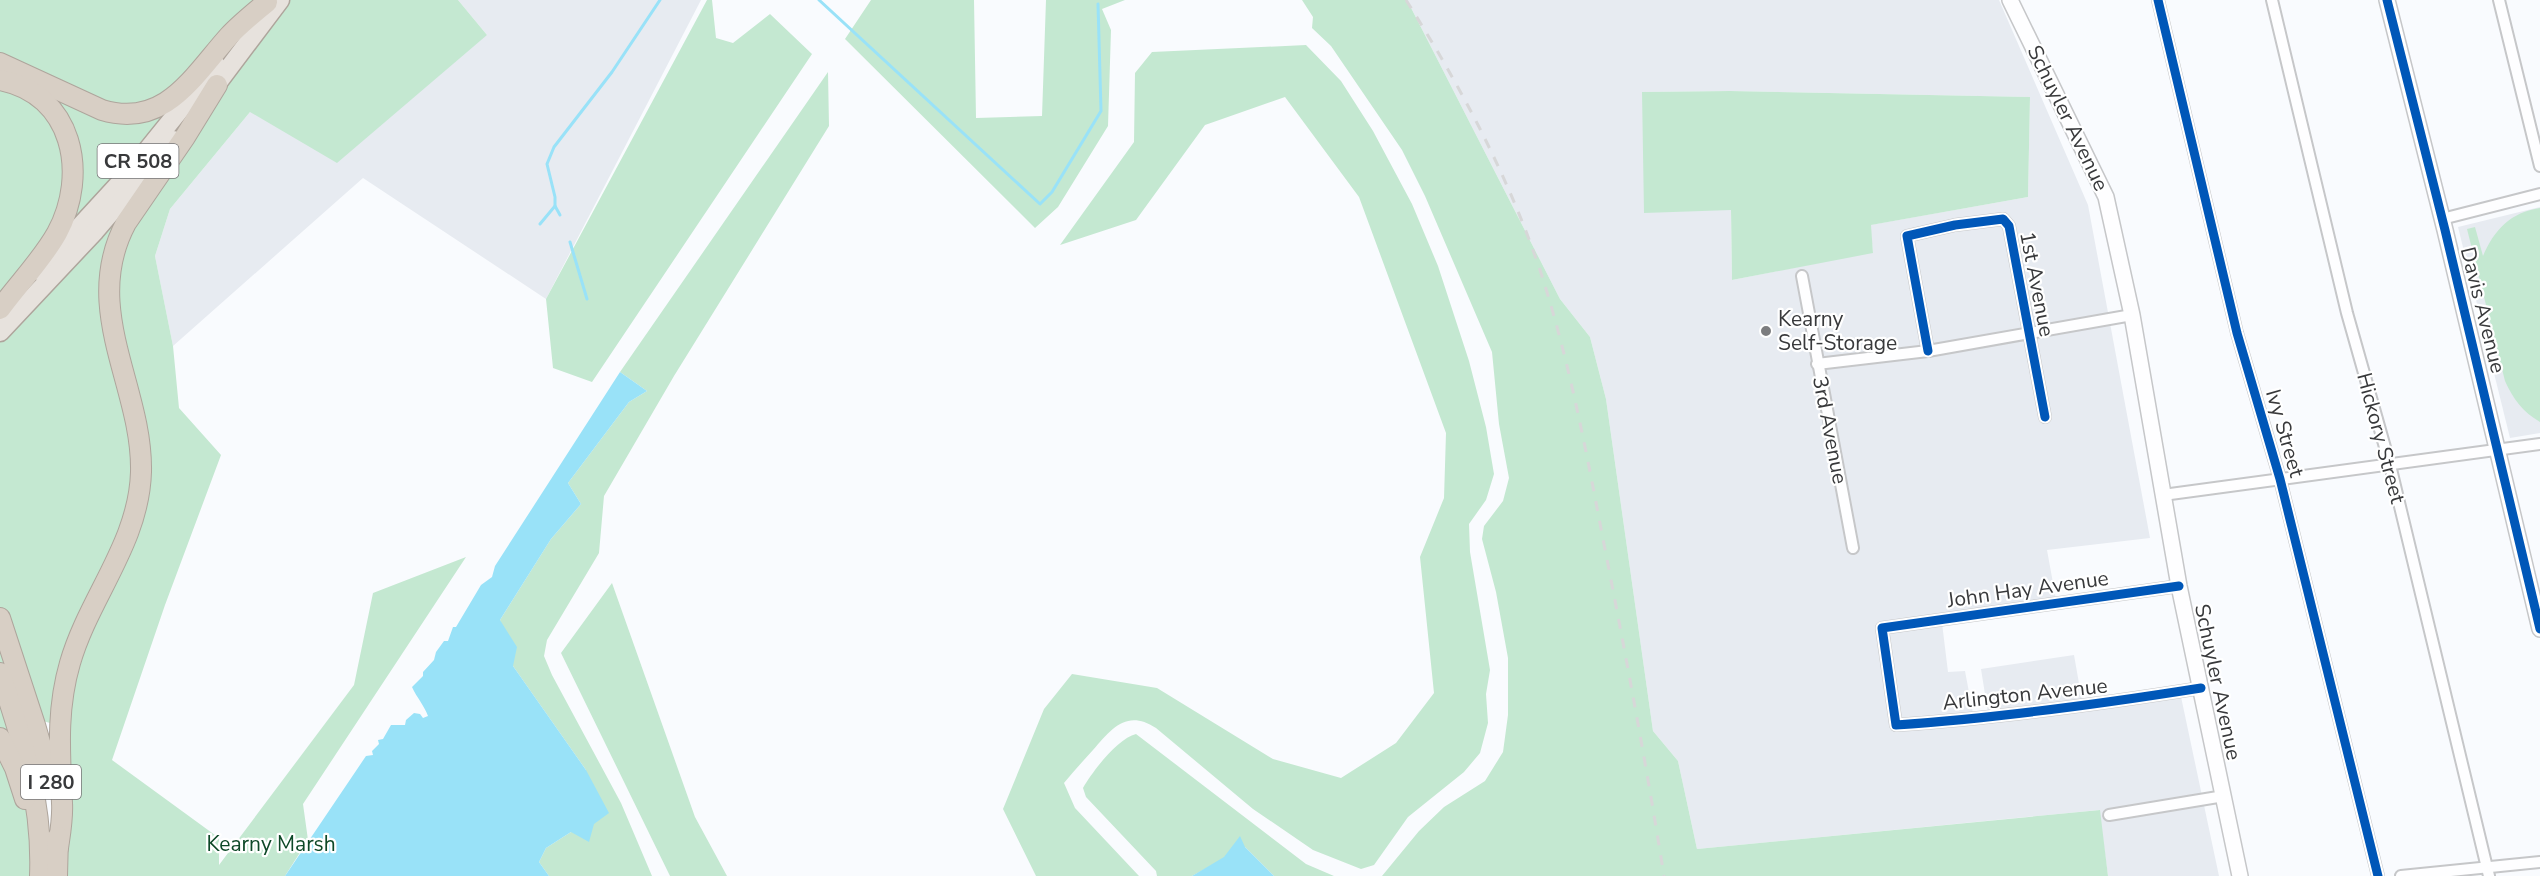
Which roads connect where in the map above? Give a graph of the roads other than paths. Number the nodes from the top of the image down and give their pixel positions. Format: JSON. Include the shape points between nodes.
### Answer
{"nodes":[{"id":1,"x":2010,"y":0,"type":"edge"},
{"id":2,"x":2158,"y":0,"type":"edge"},
{"id":3,"x":2272,"y":0,"type":"edge"},
{"id":4,"x":2387,"y":0,"type":"edge"},
{"id":5,"x":2499,"y":0,"type":"edge"},
{"id":6,"x":272,"y":1,"type":"edge"},
{"id":7,"x":0,"y":63,"type":"edge"},
{"id":8,"x":0,"y":80,"type":"edge"},
{"id":9,"x":217,"y":85,"type":"junction"},
{"id":10,"x":2540,"y":166,"type":"edge"},
{"id":11,"x":2540,"y":194,"type":"edge"},
{"id":12,"x":2442,"y":219,"type":"junction"},
{"id":13,"x":1802,"y":276,"type":"dead end"},
{"id":14,"x":0,"y":310,"type":"edge"},
{"id":15,"x":2132,"y":315,"type":"junction"},
{"id":16,"x":0,"y":332,"type":"edge"},
{"id":17,"x":2028,"y":333,"type":"junction"},
{"id":18,"x":1928,"y":351,"type":"junction"},
{"id":19,"x":1817,"y":364,"type":"junction"},
{"id":20,"x":2045,"y":417,"type":"dead end"},
{"id":21,"x":2540,"y":444,"type":"edge"},
{"id":22,"x":2498,"y":450,"type":"junction"},
{"id":23,"x":2390,"y":465,"type":"junction"},
{"id":24,"x":2280,"y":479,"type":"junction"},
{"id":25,"x":2163,"y":495,"type":"junction"},
{"id":26,"x":1853,"y":548,"type":"dead end"},
{"id":27,"x":2180,"y":586,"type":"junction"},
{"id":28,"x":0,"y":618,"type":"edge"},
{"id":29,"x":2540,"y":629,"type":"edge"},
{"id":30,"x":0,"y":673,"type":"edge"},
{"id":31,"x":1891,"y":681,"type":"joint"},
{"id":32,"x":2201,"y":688,"type":"junction"},
{"id":33,"x":0,"y":738,"type":"edge"},
{"id":34,"x":2224,"y":796,"type":"junction"},
{"id":35,"x":2109,"y":815,"type":"dead end"},
{"id":36,"x":58,"y":848,"type":"junction"},
{"id":37,"x":2540,"y":862,"type":"edge"},
{"id":38,"x":2488,"y":872,"type":"edge"},
{"id":39,"x":32,"y":876,"type":"edge"},
{"id":40,"x":40,"y":876,"type":"edge"},
{"id":41,"x":57,"y":876,"type":"edge"},
{"id":42,"x":2241,"y":876,"type":"edge"},
{"id":43,"x":2378,"y":876,"type":"edge"},
{"id":44,"x":2402,"y":876,"type":"edge"}],
"edges":[{"from":1,"to":15,"type":"main road","name":"Schuyler Avenue","via":[[2100,180]]},
{"from":2,"to":24,"type":"street","name":"Ivy Street","via":[[2237,333]]},
{"from":3,"to":23,"type":"street","name":"Hickory Street","via":[[2347,313]]},
{"from":4,"to":12,"type":"main road","name":"Davis Avenue"},
{"from":5,"to":10,"type":"street"},
{"from":6,"to":7,"type":"highway","via":[[230,35],[180,93],[137,113],[102,110]]},
{"from":6,"to":9,"type":"main road","number":"CR 508"},
{"from":6,"to":14,"type":"main road","number":"CR 508","via":[[128,174]]},
{"from":8,"to":14,"type":"highway","via":[[35,93],[58,117],[71,150],[73,180],[58,232]]},
{"from":9,"to":16,"type":"main road","number":"CR 508","via":[[128,195]]},
{"from":9,"to":36,"type":"highway","via":[[131,214],[111,263],[110,310],[139,443],[140,488],[127,537],[75,645],[67,675],[59,744],[62,805]]},
{"from":11,"to":12,"type":"street"},
{"from":12,"to":22,"type":"main road","name":"Davis Avenue"},
{"from":13,"to":19,"type":"street","name":"3rd Avenue"},
{"from":15,"to":17,"type":"street"},
{"from":15,"to":25,"type":"main road","name":"Schuyler Avenue"},
{"from":17,"to":18,"type":"street"},
{"from":17,"to":18,"type":"street","name":"1st Avenue","via":[[2009,226],[2003,219],[1955,225],[1907,236]]},
{"from":17,"to":20,"type":"street","name":"1st Avenue"},
{"from":18,"to":19,"type":"street"},
{"from":19,"to":26,"type":"street","name":"3rd Avenue"},
{"from":21,"to":22,"type":"street"},
{"from":22,"to":23,"type":"street"},
{"from":22,"to":29,"type":"main road","name":"Davis Avenue"},
{"from":23,"to":24,"type":"street"},
{"from":23,"to":38,"type":"street","name":"Hickory Street"},
{"from":24,"to":25,"type":"street"},
{"from":24,"to":43,"type":"street","name":"Ivy Street"},
{"from":25,"to":27,"type":"main road","name":"Schuyler Avenue"},
{"from":27,"to":31,"type":"street","name":"John Hay Avenue","via":[[1882,628]]},
{"from":27,"to":32,"type":"main road","name":"Schuyler Avenue"},
{"from":28,"to":36,"type":"highway","number":"I 280","via":[[48,768]]},
{"from":30,"to":40,"type":"highway","number":"I 280","via":[[35,790]]},
{"from":31,"to":32,"type":"street","name":"Arlington Avenue","via":[[1896,725],[2085,707]]},
{"from":32,"to":34,"type":"main road","name":"Schuyler Avenue"},
{"from":33,"to":39,"type":"highway","via":[[15,768],[26,806]]},
{"from":34,"to":35,"type":"street"},
{"from":34,"to":42,"type":"main road","name":"Schuyler Avenue"},
{"from":36,"to":41,"type":"highway","number":"I 280"},
{"from":37,"to":38,"type":"street"},
{"from":38,"to":44,"type":"street"}]}
